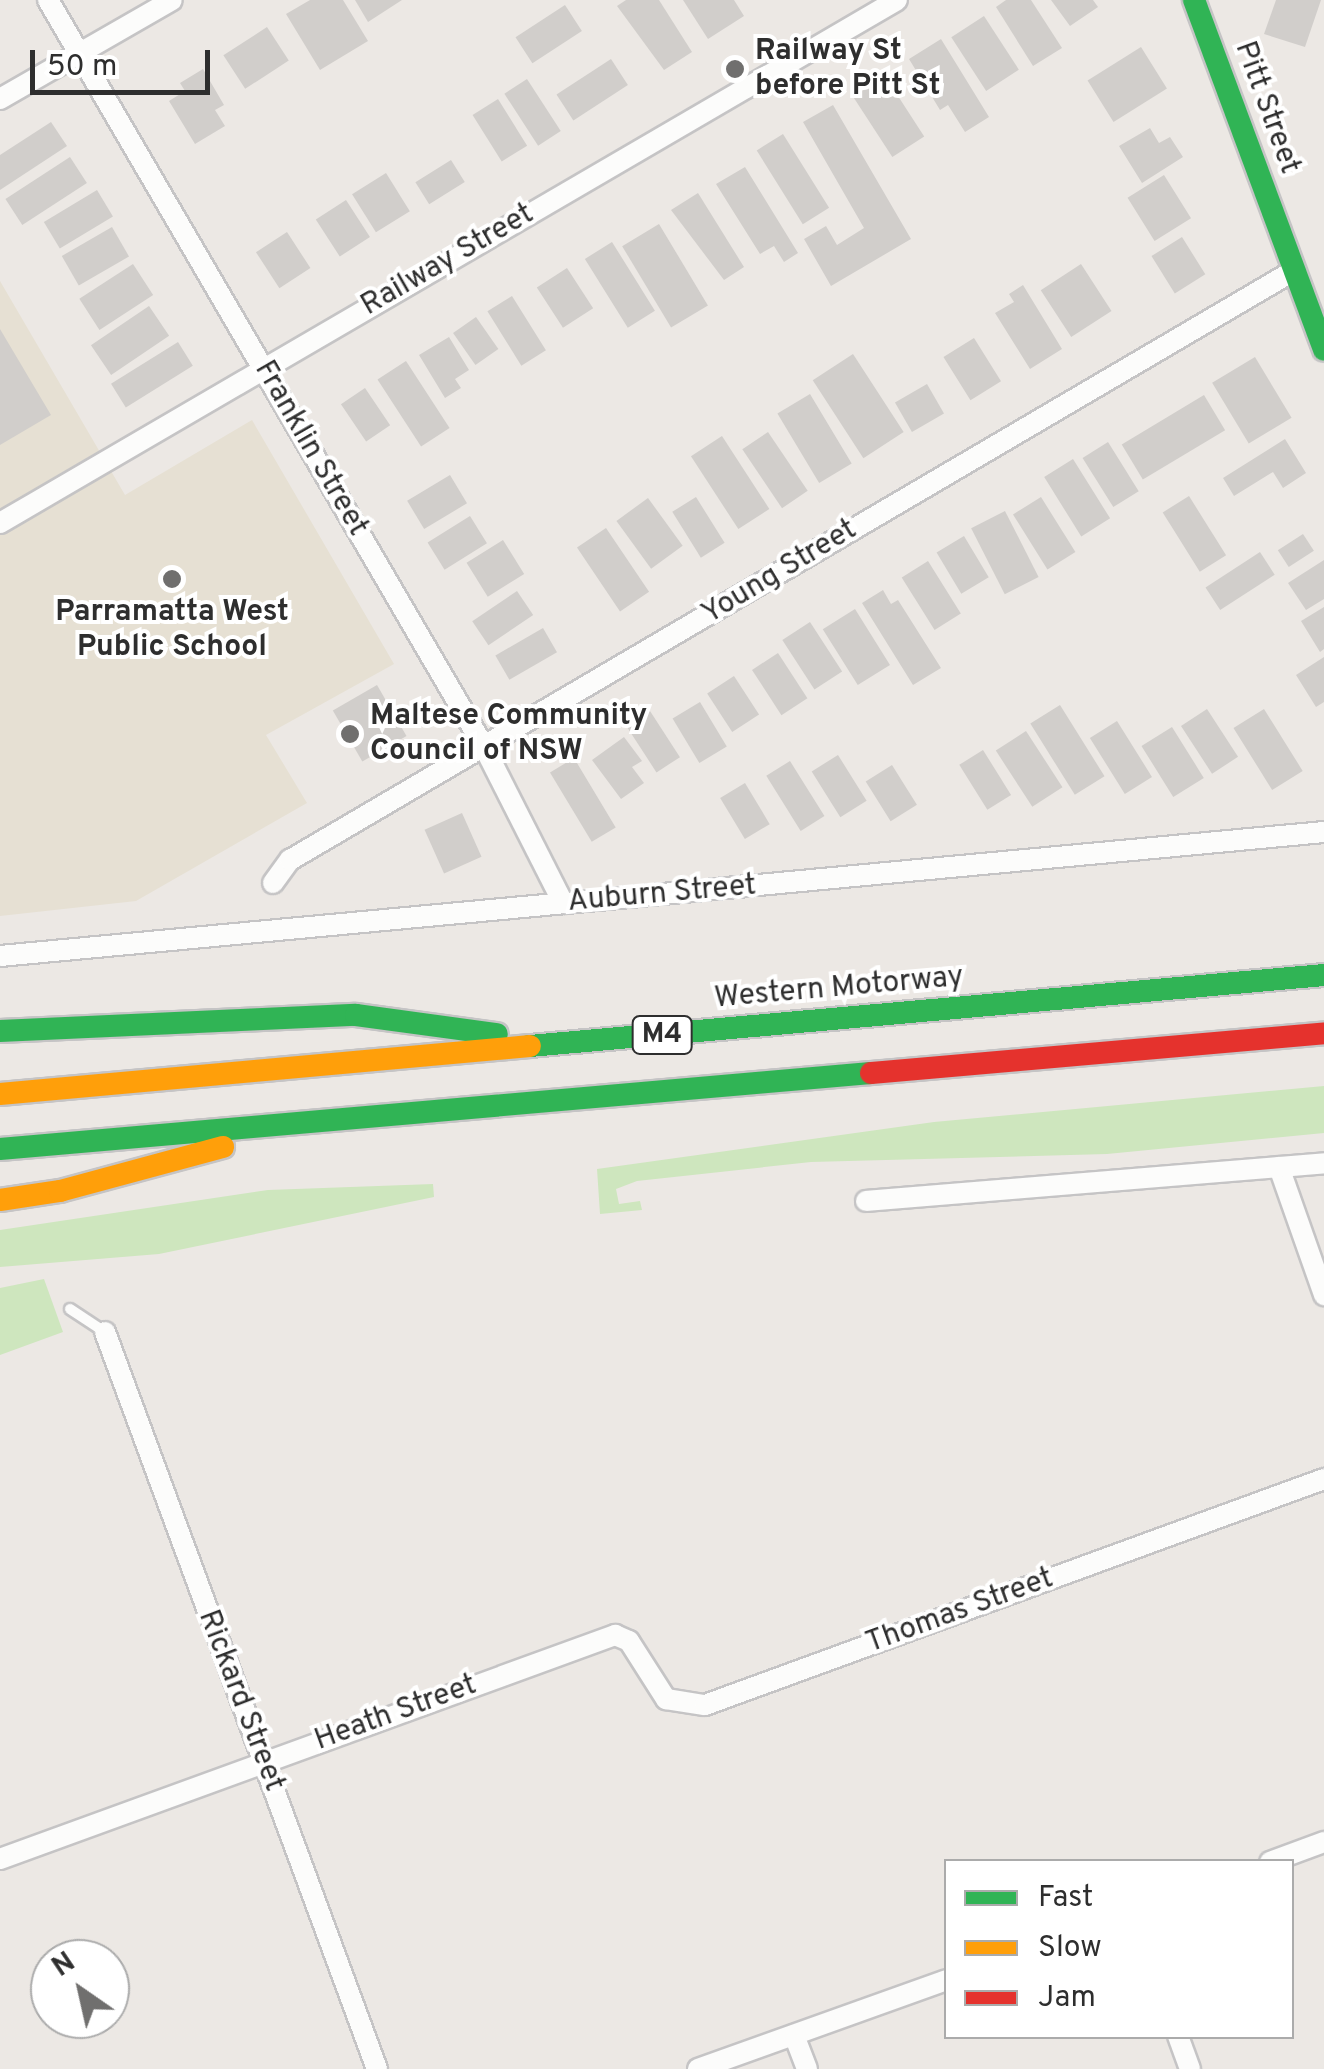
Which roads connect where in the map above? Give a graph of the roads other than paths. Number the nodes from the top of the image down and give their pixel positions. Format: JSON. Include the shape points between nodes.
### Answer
{"nodes":[{"id":1,"x":48,"y":0,"type":"edge"},
{"id":2,"x":172,"y":0,"type":"edge"},
{"id":3,"x":897,"y":0,"type":"edge"},
{"id":4,"x":1194,"y":0,"type":"edge"},
{"id":5,"x":80,"y":54,"type":"junction"},
{"id":6,"x":0,"y":100,"type":"edge"},
{"id":7,"x":1294,"y":270,"type":"junction"},
{"id":8,"x":1324,"y":350,"type":"edge"},
{"id":9,"x":262,"y":368,"type":"junction"},
{"id":10,"x":0,"y":523,"type":"edge"},
{"id":11,"x":484,"y":748,"type":"junction"},
{"id":12,"x":1324,"y":832,"type":"edge"},
{"id":13,"x":274,"y":884,"type":"dead end"},
{"id":14,"x":563,"y":903,"type":"junction"},
{"id":15,"x":0,"y":956,"type":"edge"},
{"id":16,"x":1324,"y":975,"type":"edge"},
{"id":17,"x":0,"y":1031,"type":"edge"},
{"id":18,"x":1324,"y":1033,"type":"edge"},
{"id":19,"x":564,"y":1043,"type":"junction"},
{"id":20,"x":0,"y":1094,"type":"edge"},
{"id":21,"x":317,"y":1121,"type":"junction"},
{"id":22,"x":0,"y":1148,"type":"edge"},
{"id":23,"x":1324,"y":1163,"type":"edge"},
{"id":24,"x":1279,"y":1168,"type":"junction"},
{"id":25,"x":0,"y":1200,"type":"edge"},
{"id":26,"x":866,"y":1201,"type":"dead end"},
{"id":27,"x":1324,"y":1295,"type":"edge"},
{"id":28,"x":70,"y":1309,"type":"dead end"},
{"id":29,"x":105,"y":1332,"type":"joint"},
{"id":30,"x":1324,"y":1479,"type":"edge"},
{"id":31,"x":624,"y":1637,"type":"joint"},
{"id":32,"x":263,"y":1762,"type":"junction"},
{"id":33,"x":1324,"y":1842,"type":"edge"},
{"id":34,"x":0,"y":1859,"type":"edge"},
{"id":35,"x":1278,"y":1859,"type":"edge"},
{"id":36,"x":944,"y":1981,"type":"edge"},
{"id":37,"x":794,"y":2035,"type":"junction"},
{"id":38,"x":1179,"y":2039,"type":"edge"},
{"id":39,"x":378,"y":2069,"type":"edge"},
{"id":40,"x":698,"y":2069,"type":"edge"},
{"id":41,"x":807,"y":2069,"type":"edge"},
{"id":42,"x":1190,"y":2069,"type":"edge"}],
"edges":[{"from":1,"to":5,"type":"street","name":"Franklin Street"},
{"from":2,"to":5,"type":"street"},
{"from":3,"to":9,"type":"street","name":"Railway Street"},
{"from":4,"to":7,"type":"main road","name":"Pitt Street"},
{"from":5,"to":6,"type":"street"},
{"from":5,"to":9,"type":"street","name":"Franklin Street"},
{"from":7,"to":8,"type":"main road","name":"Pitt Street"},
{"from":7,"to":11,"type":"street","name":"Young Street"},
{"from":9,"to":10,"type":"street","name":"Railway Street"},
{"from":9,"to":11,"type":"street","name":"Franklin Street"},
{"from":11,"to":13,"type":"street","name":"Young Street","via":[[290,860]]},
{"from":11,"to":14,"type":"street","name":"Franklin Street"},
{"from":12,"to":14,"type":"street","name":"Auburn Street"},
{"from":14,"to":15,"type":"street","name":"Auburn Street"},
{"from":16,"to":19,"type":"main road","name":"Western Motorway","number":"M4"},
{"from":17,"to":19,"type":"main road","via":[[356,1015]]},
{"from":18,"to":21,"type":"main road","number":"M4"},
{"from":19,"to":20,"type":"main road","name":"Western Motorway","number":"M4"},
{"from":21,"to":22,"type":"main road","number":"M4"},
{"from":21,"to":25,"type":"main road","number":"M4","via":[[60,1192]]},
{"from":23,"to":24,"type":"street"},
{"from":24,"to":26,"type":"street"},
{"from":24,"to":27,"type":"street"},
{"from":28,"to":29,"type":"lane"},
{"from":29,"to":32,"type":"street","name":"Rickard Street"},
{"from":30,"to":31,"type":"street","name":"Thomas Street","via":[[705,1704],[666,1698]]},
{"from":31,"to":32,"type":"street","name":"Heath Street","via":[[606,1637]]},
{"from":32,"to":34,"type":"street","name":"Heath Street"},
{"from":32,"to":39,"type":"street","name":"Rickard Street"},
{"from":33,"to":35,"type":"street"},
{"from":36,"to":37,"type":"street"},
{"from":37,"to":40,"type":"street"},
{"from":37,"to":41,"type":"street"},
{"from":38,"to":42,"type":"street"}]}
